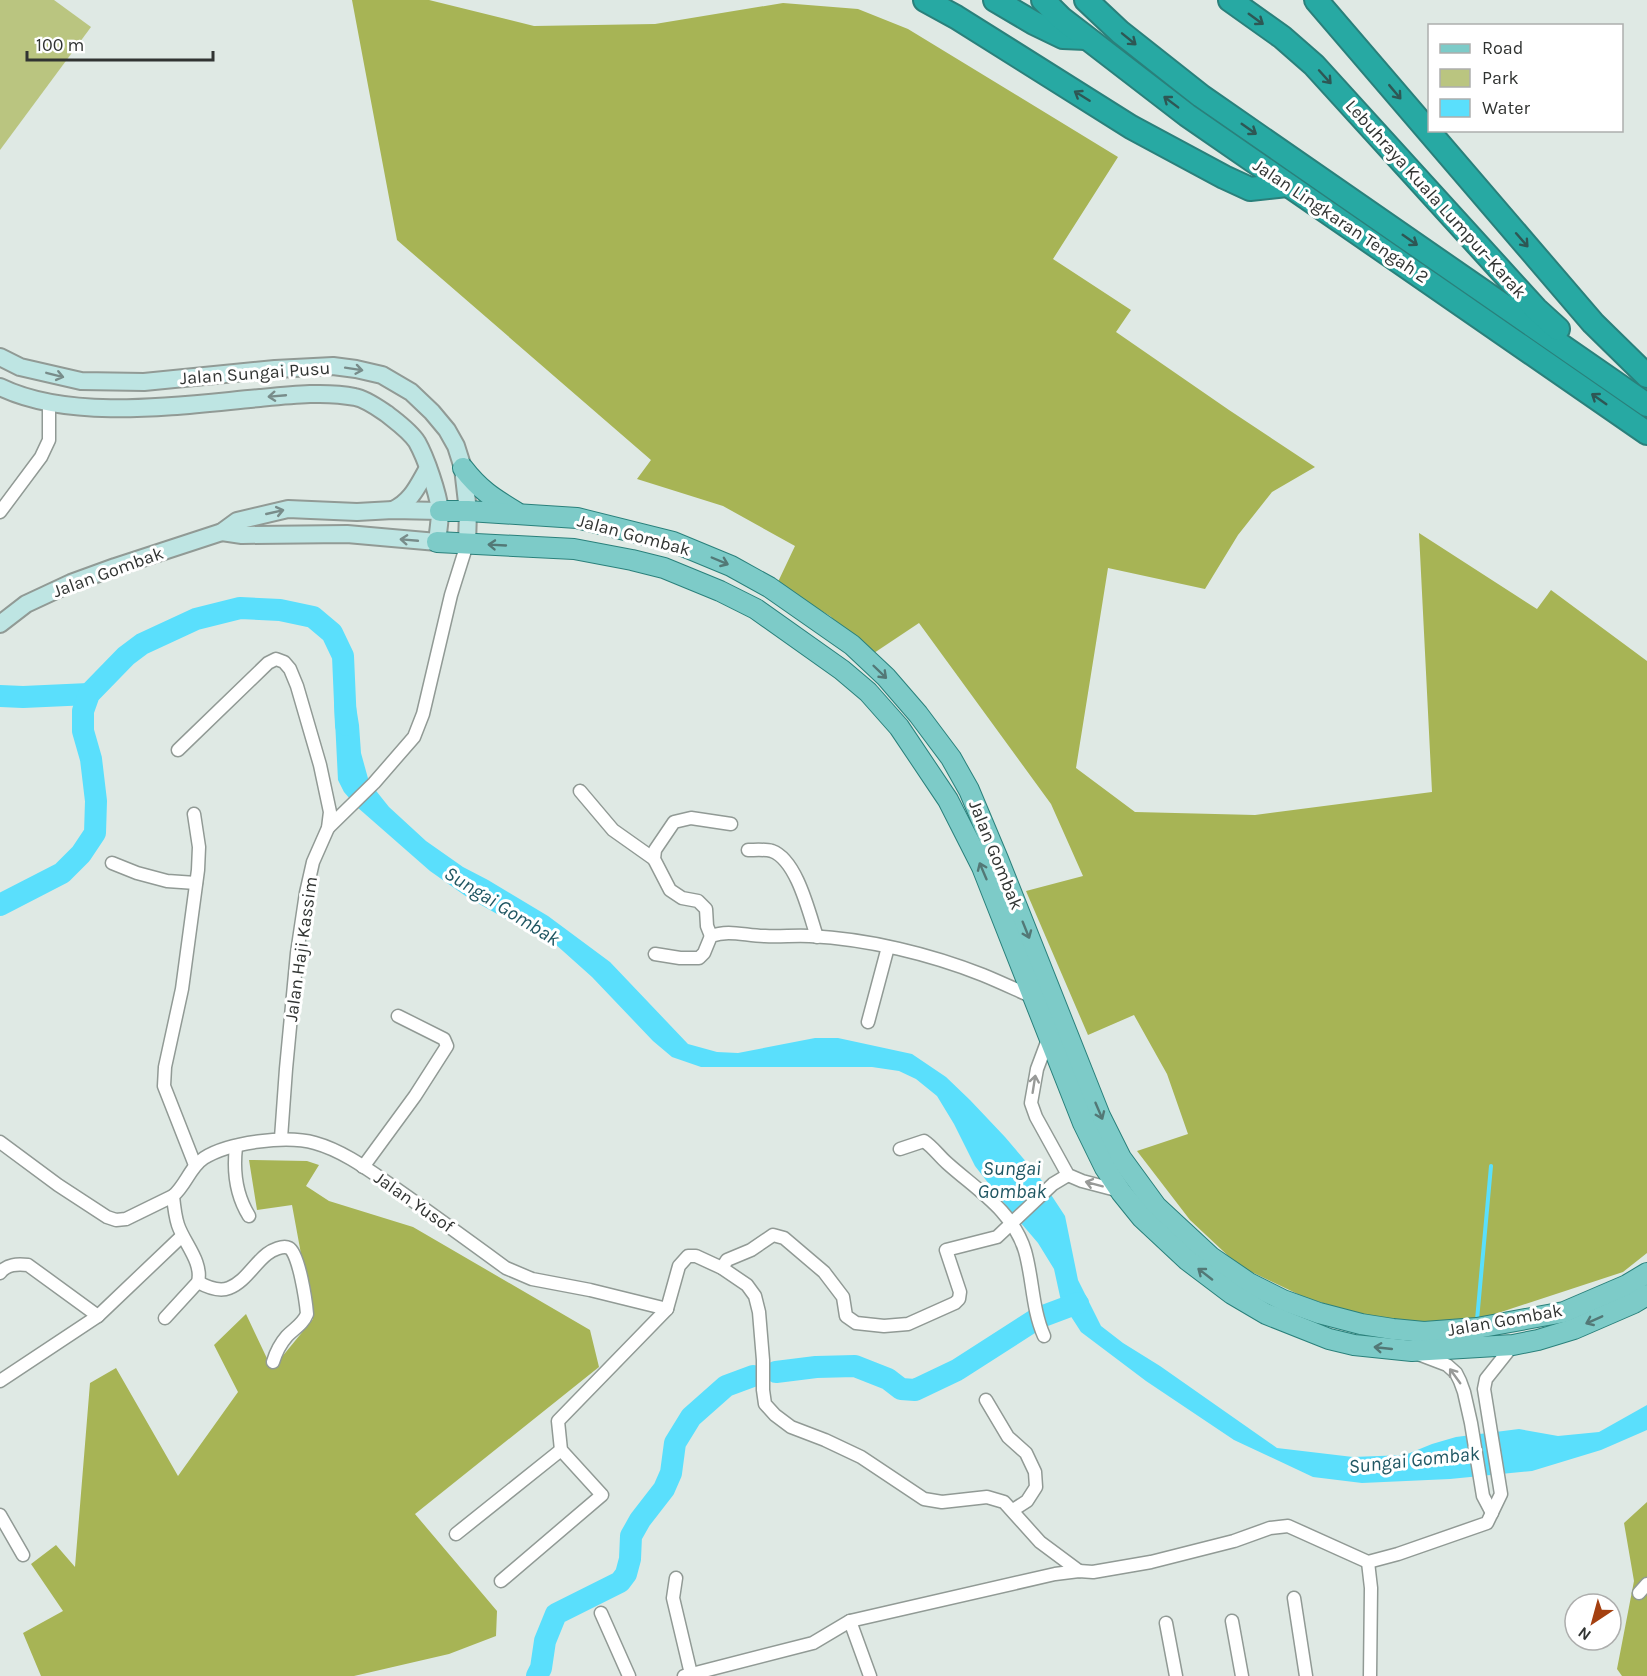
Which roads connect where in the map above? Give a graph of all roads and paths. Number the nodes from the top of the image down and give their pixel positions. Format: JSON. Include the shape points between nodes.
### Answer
{"nodes":[{"id":1,"x":925,"y":0,"type":"edge"},
{"id":2,"x":995,"y":0,"type":"edge"},
{"id":3,"x":1043,"y":0,"type":"edge"},
{"id":4,"x":1086,"y":0,"type":"edge"},
{"id":5,"x":1230,"y":0,"type":"edge"},
{"id":6,"x":1316,"y":0,"type":"edge"},
{"id":7,"x":1086,"y":38,"type":"junction"},
{"id":8,"x":1428,"y":131,"type":"edge"},
{"id":9,"x":1429,"y":132,"type":"edge"},
{"id":10,"x":1287,"y":185,"type":"junction"},
{"id":11,"x":0,"y":357,"type":"edge"},
{"id":12,"x":1647,"y":376,"type":"edge"},
{"id":13,"x":0,"y":387,"type":"edge"},
{"id":14,"x":1644,"y":403,"type":"edge"},
{"id":15,"x":49,"y":404,"type":"junction"},
{"id":16,"x":1647,"y":433,"type":"edge"},
{"id":17,"x":428,"y":468,"type":"junction"},
{"id":18,"x":463,"y":468,"type":"junction"},
{"id":19,"x":393,"y":510,"type":"junction"},
{"id":20,"x":440,"y":511,"type":"junction"},
{"id":21,"x":468,"y":511,"type":"junction"},
{"id":22,"x":0,"y":512,"type":"edge"},
{"id":23,"x":521,"y":514,"type":"junction"},
{"id":24,"x":222,"y":532,"type":"junction"},
{"id":25,"x":437,"y":543,"type":"junction"},
{"id":26,"x":467,"y":544,"type":"junction"},
{"id":27,"x":0,"y":624,"type":"edge"},
{"id":28,"x":178,"y":750,"type":"dead end"},
{"id":29,"x":580,"y":791,"type":"dead end"},
{"id":30,"x":194,"y":814,"type":"dead end"},
{"id":31,"x":731,"y":824,"type":"dead end"},
{"id":32,"x":328,"y":828,"type":"junction"},
{"id":33,"x":748,"y":850,"type":"dead end"},
{"id":34,"x":654,"y":859,"type":"junction"},
{"id":35,"x":112,"y":863,"type":"dead end"},
{"id":36,"x":196,"y":883,"type":"junction"},
{"id":37,"x":711,"y":936,"type":"junction"},
{"id":38,"x":817,"y":937,"type":"junction"},
{"id":39,"x":888,"y":947,"type":"junction"},
{"id":40,"x":655,"y":954,"type":"dead end"},
{"id":41,"x":1033,"y":997,"type":"junction"},
{"id":42,"x":398,"y":1016,"type":"dead end"},
{"id":43,"x":868,"y":1022,"type":"dead end"},
{"id":44,"x":1049,"y":1037,"type":"junction"},
{"id":45,"x":281,"y":1138,"type":"junction"},
{"id":46,"x":0,"y":1142,"type":"edge"},
{"id":47,"x":236,"y":1147,"type":"junction"},
{"id":48,"x":900,"y":1149,"type":"dead end"},
{"id":49,"x":195,"y":1165,"type":"junction"},
{"id":50,"x":363,"y":1167,"type":"junction"},
{"id":51,"x":1068,"y":1175,"type":"junction"},
{"id":52,"x":1121,"y":1192,"type":"junction"},
{"id":53,"x":173,"y":1196,"type":"junction"},
{"id":54,"x":249,"y":1216,"type":"dead end"},
{"id":55,"x":1012,"y":1223,"type":"junction"},
{"id":56,"x":182,"y":1236,"type":"junction"},
{"id":57,"x":722,"y":1268,"type":"junction"},
{"id":58,"x":0,"y":1273,"type":"edge"},
{"id":59,"x":1647,"y":1273,"type":"edge"},
{"id":60,"x":198,"y":1282,"type":"junction"},
{"id":61,"x":1647,"y":1295,"type":"edge"},
{"id":62,"x":667,"y":1309,"type":"junction"},
{"id":63,"x":98,"y":1316,"type":"junction"},
{"id":64,"x":165,"y":1318,"type":"dead end"},
{"id":65,"x":1042,"y":1332,"type":"dead end"},
{"id":66,"x":1513,"y":1345,"type":"junction"},
{"id":67,"x":1412,"y":1351,"type":"junction"},
{"id":68,"x":273,"y":1362,"type":"dead end"},
{"id":69,"x":0,"y":1381,"type":"edge"},
{"id":70,"x":986,"y":1400,"type":"dead end"},
{"id":71,"x":561,"y":1449,"type":"junction"},
{"id":72,"x":1013,"y":1510,"type":"junction"},
{"id":73,"x":1492,"y":1513,"type":"junction"},
{"id":74,"x":0,"y":1515,"type":"edge"},
{"id":75,"x":456,"y":1534,"type":"dead end"},
{"id":76,"x":23,"y":1555,"type":"dead end"},
{"id":77,"x":1368,"y":1562,"type":"junction"},
{"id":78,"x":1079,"y":1571,"type":"junction"},
{"id":79,"x":676,"y":1578,"type":"dead end"},
{"id":80,"x":501,"y":1581,"type":"dead end"},
{"id":81,"x":1294,"y":1598,"type":"dead end"},
{"id":82,"x":601,"y":1614,"type":"dead end"},
{"id":83,"x":1232,"y":1621,"type":"dead end"},
{"id":84,"x":850,"y":1622,"type":"junction"},
{"id":85,"x":1166,"y":1623,"type":"dead end"},
{"id":86,"x":688,"y":1675,"type":"edge"},
{"id":87,"x":629,"y":1676,"type":"edge"},
{"id":88,"x":870,"y":1676,"type":"edge"},
{"id":89,"x":1176,"y":1676,"type":"edge"},
{"id":90,"x":1242,"y":1676,"type":"edge"},
{"id":91,"x":1306,"y":1676,"type":"edge"},
{"id":92,"x":1370,"y":1676,"type":"edge"}],
"edges":[{"from":10,"to":1,"type":"highway","one_way":true,"via":[[1250,189],[1224,177],[1131,127]]},
{"from":2,"to":7,"type":"highway","via":[[1063,37]]},
{"from":3,"to":7,"type":"highway","name":"Jalan Lingkaran Tengah 2"},
{"from":4,"to":14,"type":"highway","name":"Jalan Lingkaran Tengah 2","one_way":true,"via":[[1201,96]]},
{"from":5,"to":14,"type":"highway","name":"Lebuhraya Kuala Lumpur–Karak","one_way":true,"via":[[1314,65],[1536,309]]},
{"from":6,"to":8,"type":"highway","one_way":true},
{"from":10,"to":7,"type":"highway","name":"Jalan Lingkaran Tengah 2","one_way":true},
{"from":9,"to":12,"type":"highway","one_way":true,"via":[[1593,323]]},
{"from":16,"to":10,"type":"highway","name":"Jalan Lingkaran Tengah 2","one_way":true},
{"from":11,"to":18,"type":"main road","name":"Jalan Sungai Pusu","one_way":true,"via":[[20,367],[81,381],[144,382],[333,366],[382,375],[411,392],[432,412],[456,446]]},
{"from":13,"to":15,"type":"main road","name":"Jalan Sungai Pusu"},
{"from":17,"to":15,"type":"main road","name":"Jalan Sungai Pusu","one_way":true,"via":[[416,440],[379,408],[357,397],[286,395],[146,407]]},
{"from":15,"to":22,"type":"street","via":[[49,440]]},
{"from":17,"to":19,"type":"main road","via":[[405,504]]},
{"from":17,"to":20,"type":"main road","name":"Jalan Sungai Pusu"},
{"from":18,"to":21,"type":"main road","name":"Jalan Sungai Pusu"},
{"from":18,"to":23,"type":"main road","via":[[492,498]]},
{"from":19,"to":20,"type":"main road","name":"Jalan Gombak"},
{"from":24,"to":19,"type":"main road","name":"Jalan Gombak","one_way":true,"via":[[237,520],[288,509]]},
{"from":20,"to":21,"type":"main road","name":"Jalan Gombak"},
{"from":20,"to":25,"type":"main road","name":"Jalan Sungai Pusu"},
{"from":21,"to":23,"type":"main road","name":"Jalan Gombak"},
{"from":21,"to":26,"type":"main road","name":"Jalan Sungai Pusu"},
{"from":23,"to":59,"type":"main road","name":"Jalan Gombak","one_way":true,"via":[[612,525],[673,542],[731,566],[769,587],[852,645],[886,677],[951,758],[969,790],[1100,1116],[1121,1158],[1156,1206],[1211,1257],[1249,1283],[1319,1313],[1361,1324],[1424,1332],[1477,1328],[1564,1312]]},
{"from":25,"to":24,"type":"main road","name":"Jalan Gombak","one_way":true,"via":[[347,534]]},
{"from":24,"to":27,"type":"main road","name":"Jalan Gombak","via":[[71,583],[26,604]]},
{"from":25,"to":26,"type":"main road","name":"Jalan Gombak"},
{"from":26,"to":32,"type":"street","via":[[414,737]]},
{"from":41,"to":26,"type":"main road","name":"Jalan Gombak","one_way":true,"via":[[981,867],[948,800],[899,727],[842,670],[756,609],[664,568],[574,549]]},
{"from":28,"to":32,"type":"street","name":"Jalan Haji Kassim","via":[[268,663],[276,659],[284,662],[297,686],[320,765],[330,812]]},
{"from":29,"to":34,"type":"street","via":[[613,830]]},
{"from":30,"to":36,"type":"street","via":[[199,847]]},
{"from":31,"to":34,"type":"street","via":[[691,818],[674,822],[655,850]]},
{"from":32,"to":45,"type":"street","name":"Jalan Haji Kassim","via":[[313,862],[306,893]]},
{"from":33,"to":38,"type":"street","via":[[772,851],[787,863]]},
{"from":34,"to":37,"type":"street","via":[[670,890],[682,898],[698,901],[706,909]]},
{"from":35,"to":36,"type":"street","via":[[166,881]]},
{"from":36,"to":49,"type":"street","via":[[164,1086]]},
{"from":37,"to":38,"type":"street","via":[[731,932]]},
{"from":37,"to":40,"type":"street","via":[[699,958]]},
{"from":38,"to":39,"type":"street"},
{"from":39,"to":41,"type":"street","via":[[959,966]]},
{"from":39,"to":43,"type":"street"},
{"from":41,"to":44,"type":"main road","name":"Jalan Gombak"},
{"from":42,"to":50,"type":"street","via":[[444,1039],[447,1046]]},
{"from":51,"to":44,"type":"street","one_way":true,"via":[[1031,1103],[1037,1069]]},
{"from":44,"to":52,"type":"main road","name":"Jalan Gombak","via":[[1083,1124]]},
{"from":45,"to":47,"type":"street","name":"Jalan Yusof"},
{"from":45,"to":50,"type":"street","name":"Jalan Yusof","via":[[315,1143]]},
{"from":46,"to":53,"type":"street","name":"Jalan Yusof","via":[[58,1185],[116,1220]]},
{"from":47,"to":49,"type":"street","name":"Jalan Yusof","via":[[219,1150]]},
{"from":47,"to":54,"type":"street","via":[[235,1182]]},
{"from":48,"to":55,"type":"street","via":[[924,1141],[986,1194]]},
{"from":49,"to":53,"type":"street","name":"Jalan Yusof"},
{"from":50,"to":62,"type":"street","name":"Jalan Yusof","via":[[506,1268],[532,1279]]},
{"from":52,"to":51,"type":"street","one_way":true},
{"from":51,"to":55,"type":"street"},
{"from":67,"to":52,"type":"main road","name":"Jalan Gombak","one_way":true,"via":[[1329,1339],[1266,1314],[1204,1274],[1142,1218]]},
{"from":53,"to":56,"type":"street"},
{"from":55,"to":57,"type":"street","via":[[997,1237],[946,1250],[960,1293],[958,1299],[908,1324],[884,1326],[850,1320],[843,1297],[824,1272],[784,1238],[773,1235],[727,1260]]},
{"from":55,"to":65,"type":"street","via":[[1025,1251]]},
{"from":56,"to":60,"type":"street","via":[[195,1259]]},
{"from":56,"to":63,"type":"street"},
{"from":57,"to":62,"type":"street","via":[[688,1256],[679,1266]]},
{"from":57,"to":72,"type":"street","via":[[747,1285],[755,1296],[765,1404],[775,1415],[791,1427],[861,1456],[924,1499],[942,1502],[987,1497],[1004,1502]]},
{"from":58,"to":63,"type":"street","via":[[4,1267],[28,1265]]},
{"from":60,"to":64,"type":"street"},
{"from":60,"to":68,"type":"street","via":[[209,1288],[228,1288],[268,1253],[290,1248],[299,1269],[307,1314],[286,1336]]},
{"from":61,"to":66,"type":"main road","name":"Jalan Gombak","one_way":true,"via":[[1574,1329]]},
{"from":62,"to":71,"type":"street","via":[[558,1421]]},
{"from":63,"to":69,"type":"street"},
{"from":66,"to":67,"type":"main road","name":"Jalan Gombak"},
{"from":66,"to":73,"type":"street","via":[[1486,1379],[1484,1389],[1501,1494]]},
{"from":73,"to":67,"type":"street","one_way":true,"via":[[1483,1496],[1464,1392],[1446,1365]]},
{"from":70,"to":72,"type":"street","via":[[1008,1437],[1026,1453],[1035,1472],[1036,1487],[1028,1501]]},
{"from":71,"to":75,"type":"street"},
{"from":71,"to":80,"type":"street","via":[[602,1495]]},
{"from":72,"to":78,"type":"street","via":[[1040,1542]]},
{"from":73,"to":77,"type":"street","via":[[1487,1523]]},
{"from":74,"to":76,"type":"street"},
{"from":77,"to":78,"type":"street","via":[[1288,1526],[1151,1562]]},
{"from":77,"to":92,"type":"street"},
{"from":78,"to":84,"type":"street"},
{"from":79,"to":86,"type":"street","via":[[674,1598]]},
{"from":81,"to":91,"type":"street"},
{"from":82,"to":87,"type":"street"},
{"from":83,"to":90,"type":"street"},
{"from":84,"to":86,"type":"street","via":[[813,1642]]},
{"from":84,"to":88,"type":"street"},
{"from":85,"to":89,"type":"street"}]}
